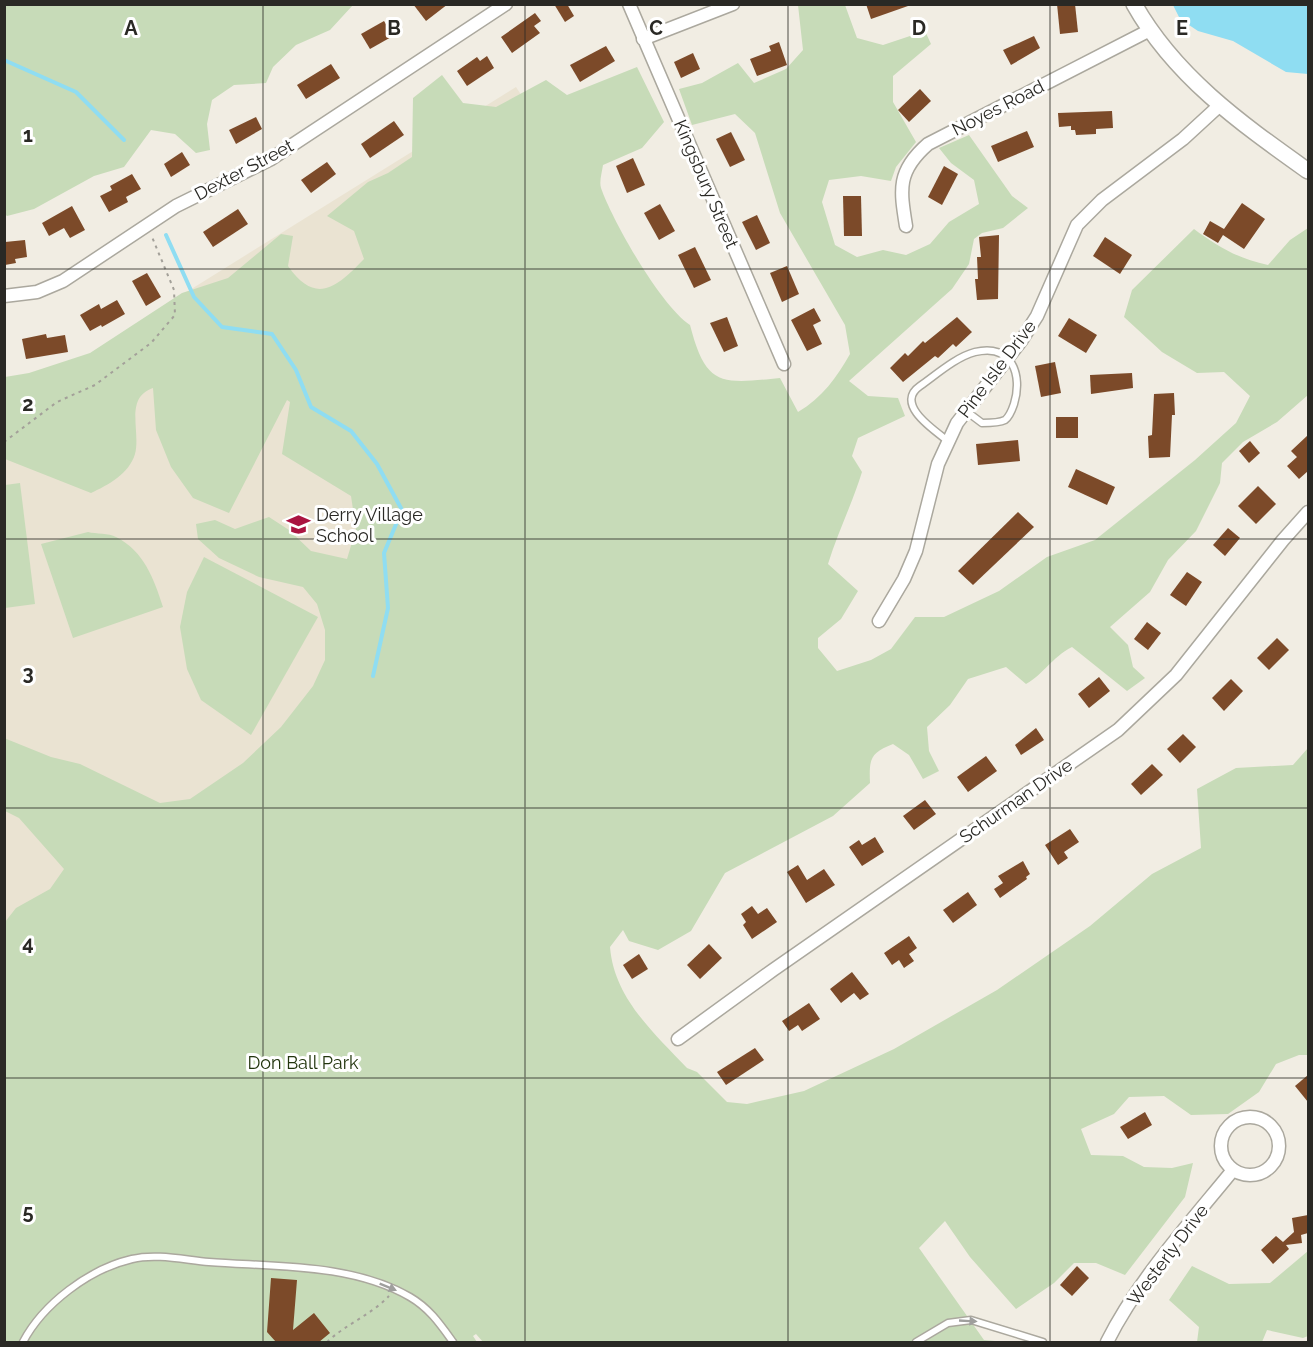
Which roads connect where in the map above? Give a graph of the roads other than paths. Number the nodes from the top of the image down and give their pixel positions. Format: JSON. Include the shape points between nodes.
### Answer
{"nodes":[{"id":1,"x":506,"y":4,"type":"edge"},
{"id":2,"x":628,"y":4,"type":"edge"},
{"id":3,"x":733,"y":4,"type":"edge"},
{"id":4,"x":1134,"y":4,"type":"edge"},
{"id":5,"x":1150,"y":30,"type":"junction"},
{"id":6,"x":643,"y":39,"type":"junction"},
{"id":7,"x":1220,"y":105,"type":"junction"},
{"id":8,"x":1308,"y":171,"type":"edge"},
{"id":9,"x":906,"y":226,"type":"dead end"},
{"id":10,"x":4,"y":296,"type":"edge"},
{"id":11,"x":1007,"y":358,"type":"junction"},
{"id":12,"x":784,"y":364,"type":"dead end"},
{"id":13,"x":966,"y":411,"type":"junction"},
{"id":14,"x":948,"y":441,"type":"junction"},
{"id":15,"x":1308,"y":512,"type":"edge"},
{"id":16,"x":879,"y":621,"type":"dead end"},
{"id":17,"x":678,"y":1040,"type":"dead end"},
{"id":18,"x":1233,"y":1170,"type":"junction"},
{"id":19,"x":23,"y":1342,"type":"edge"},
{"id":20,"x":453,"y":1342,"type":"edge"},
{"id":21,"x":916,"y":1342,"type":"edge"},
{"id":22,"x":1043,"y":1342,"type":"edge"},
{"id":23,"x":1107,"y":1342,"type":"edge"}],
"edges":[{"from":1,"to":10,"type":"street","name":"Dexter Street","via":[[271,159],[205,190],[57,285]]},
{"from":2,"to":6,"type":"street","name":"Kingsbury Street"},
{"from":3,"to":6,"type":"street"},
{"from":4,"to":5,"type":"street"},
{"from":5,"to":7,"type":"street","via":[[1179,68]]},
{"from":5,"to":9,"type":"street","name":"Noyes Road","via":[[928,144],[907,165],[902,180]]},
{"from":6,"to":12,"type":"street","name":"Kingsbury Street"},
{"from":7,"to":8,"type":"street"},
{"from":7,"to":11,"type":"street","name":"Pine Isle Drive","via":[[1183,139],[1102,200],[1077,225],[1037,316]]},
{"from":11,"to":13,"type":"street","name":"Pine Isle Drive"},
{"from":11,"to":13,"type":"lane","via":[[1019,378],[1008,417],[1002,422],[982,423]]},
{"from":11,"to":14,"type":"lane","via":[[990,351],[975,352],[915,389],[913,409]]},
{"from":13,"to":14,"type":"street","name":"Pine Isle Drive"},
{"from":14,"to":16,"type":"street","name":"Pine Isle Drive","via":[[938,464],[916,551]]},
{"from":15,"to":17,"type":"street","name":"Schurman Drive","via":[[1176,675],[1118,730]]},
{"from":18,"to":18,"type":"street","via":[[1244,1175],[1256,1174],[1272,1165],[1278,1154],[1278,1142],[1270,1125],[1248,1117],[1227,1128],[1221,1150],[1224,1161]]},
{"from":18,"to":23,"type":"street","name":"Westerly Drive","via":[[1172,1246]]},
{"from":19,"to":20,"type":"lane","one_way":true,"via":[[38,1319],[66,1293],[106,1269],[135,1258],[331,1272],[366,1279],[425,1307]]},
{"from":21,"to":22,"type":"lane","one_way":true,"via":[[948,1323],[971,1320]]}]}
